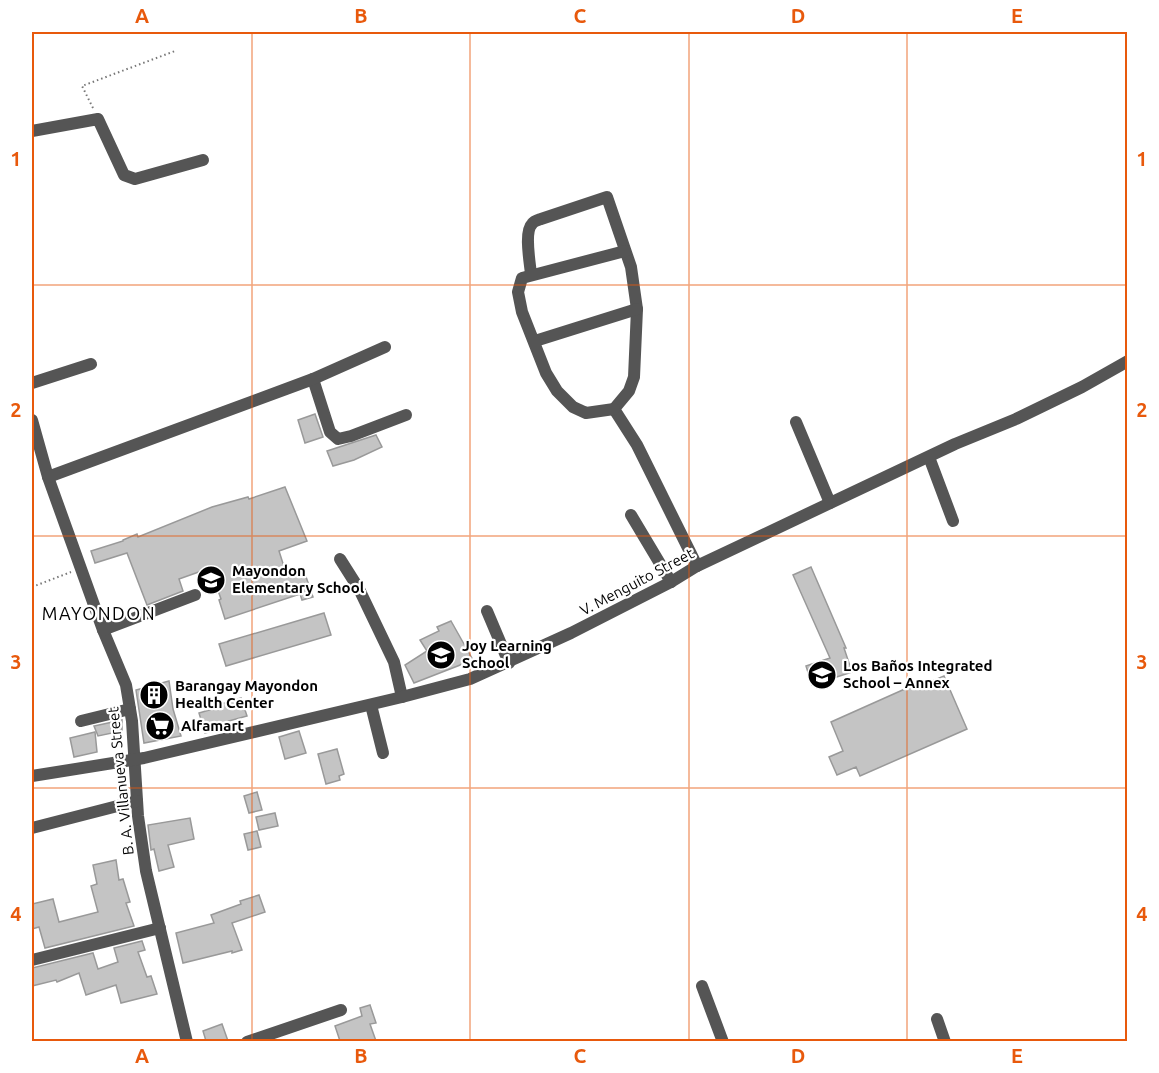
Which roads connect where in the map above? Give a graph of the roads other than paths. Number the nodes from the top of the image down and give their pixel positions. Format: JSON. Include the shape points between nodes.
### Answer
{"nodes":[{"id":1,"x":32,"y":131,"type":"edge"},
{"id":2,"x":203,"y":160,"type":"dead end"},
{"id":3,"x":625,"y":251,"type":"junction"},
{"id":4,"x":531,"y":274,"type":"junction"},
{"id":5,"x":637,"y":309,"type":"junction"},
{"id":6,"x":534,"y":341,"type":"junction"},
{"id":7,"x":385,"y":347,"type":"dead end"},
{"id":8,"x":1128,"y":361,"type":"edge"},
{"id":9,"x":91,"y":364,"type":"dead end"},
{"id":10,"x":313,"y":379,"type":"junction"},
{"id":11,"x":32,"y":382,"type":"edge"},
{"id":12,"x":614,"y":409,"type":"junction"},
{"id":13,"x":406,"y":415,"type":"dead end"},
{"id":14,"x":32,"y":420,"type":"edge"},
{"id":15,"x":796,"y":423,"type":"dead end"},
{"id":16,"x":929,"y":457,"type":"junction"},
{"id":17,"x":48,"y":477,"type":"junction"},
{"id":18,"x":830,"y":503,"type":"junction"},
{"id":19,"x":631,"y":515,"type":"dead end"},
{"id":20,"x":953,"y":521,"type":"dead end"},
{"id":21,"x":340,"y":560,"type":"dead end"},
{"id":22,"x":697,"y":566,"type":"junction"},
{"id":23,"x":671,"y":582,"type":"junction"},
{"id":24,"x":195,"y":595,"type":"dead end"},
{"id":25,"x":487,"y":611,"type":"dead end"},
{"id":26,"x":103,"y":630,"type":"junction"},
{"id":27,"x":509,"y":663,"type":"junction"},
{"id":28,"x":402,"y":698,"type":"junction"},
{"id":29,"x":371,"y":705,"type":"junction"},
{"id":30,"x":130,"y":709,"type":"junction"},
{"id":31,"x":81,"y":721,"type":"dead end"},
{"id":32,"x":383,"y":753,"type":"dead end"},
{"id":33,"x":135,"y":760,"type":"junction"},
{"id":34,"x":32,"y":776,"type":"edge"},
{"id":35,"x":137,"y":801,"type":"junction"},
{"id":36,"x":32,"y":828,"type":"edge"},
{"id":37,"x":160,"y":928,"type":"junction"},
{"id":38,"x":32,"y":960,"type":"edge"},
{"id":39,"x":702,"y":986,"type":"dead end"},
{"id":40,"x":341,"y":1010,"type":"dead end"},
{"id":41,"x":936,"y":1019,"type":"dead end"},
{"id":42,"x":187,"y":1041,"type":"edge"},
{"id":43,"x":247,"y":1041,"type":"edge"},
{"id":44,"x":723,"y":1041,"type":"edge"},
{"id":45,"x":945,"y":1041,"type":"edge"}],
"edges":[{"from":1,"to":2,"type":"street","via":[[98,119],[124,175],[135,179]]},
{"from":3,"to":4,"type":"street"},
{"from":3,"to":4,"type":"street","via":[[607,197],[532,224],[528,246]]},
{"from":3,"to":5,"type":"street"},
{"from":4,"to":6,"type":"street","via":[[522,278],[518,292]]},
{"from":5,"to":6,"type":"street"},
{"from":5,"to":12,"type":"street","via":[[634,377],[629,391]]},
{"from":6,"to":12,"type":"street","via":[[546,373],[566,402],[586,412]]},
{"from":7,"to":10,"type":"street"},
{"from":8,"to":16,"type":"street","name":"V. Menguito Street","via":[[1082,387]]},
{"from":9,"to":11,"type":"street"},
{"from":10,"to":13,"type":"street","via":[[330,432],[338,439]]},
{"from":10,"to":17,"type":"street"},
{"from":12,"to":22,"type":"street","via":[[637,445]]},
{"from":14,"to":17,"type":"street","name":"B. A. Villanueva Street"},
{"from":15,"to":18,"type":"street"},
{"from":16,"to":18,"type":"street","name":"V. Menguito Street"},
{"from":16,"to":20,"type":"street"},
{"from":17,"to":26,"type":"street","name":"B. A. Villanueva Street"},
{"from":18,"to":22,"type":"street","name":"V. Menguito Street"},
{"from":19,"to":23,"type":"street"},
{"from":21,"to":28,"type":"street","via":[[359,589],[394,663]]},
{"from":22,"to":23,"type":"street","name":"V. Menguito Street"},
{"from":23,"to":27,"type":"street","name":"V. Menguito Street"},
{"from":24,"to":26,"type":"street"},
{"from":25,"to":27,"type":"street"},
{"from":26,"to":30,"type":"street","name":"B. A. Villanueva Street","via":[[126,685]]},
{"from":27,"to":28,"type":"street","name":"V. Menguito Street","via":[[470,679]]},
{"from":28,"to":29,"type":"street","name":"V. Menguito Street"},
{"from":29,"to":32,"type":"street"},
{"from":29,"to":33,"type":"street","name":"V. Menguito Street"},
{"from":30,"to":31,"type":"street"},
{"from":30,"to":33,"type":"street","name":"B. A. Villanueva Street"},
{"from":33,"to":34,"type":"street","name":"V. Menguito Street"},
{"from":33,"to":35,"type":"street","name":"B. A. Villanueva Street"},
{"from":35,"to":36,"type":"street"},
{"from":35,"to":37,"type":"street","name":"B. A. Villanueva Street","via":[[146,871]]},
{"from":37,"to":38,"type":"street"},
{"from":37,"to":42,"type":"street","name":"B. A. Villanueva Street"},
{"from":39,"to":44,"type":"street"},
{"from":40,"to":43,"type":"street"},
{"from":41,"to":45,"type":"street"}]}
